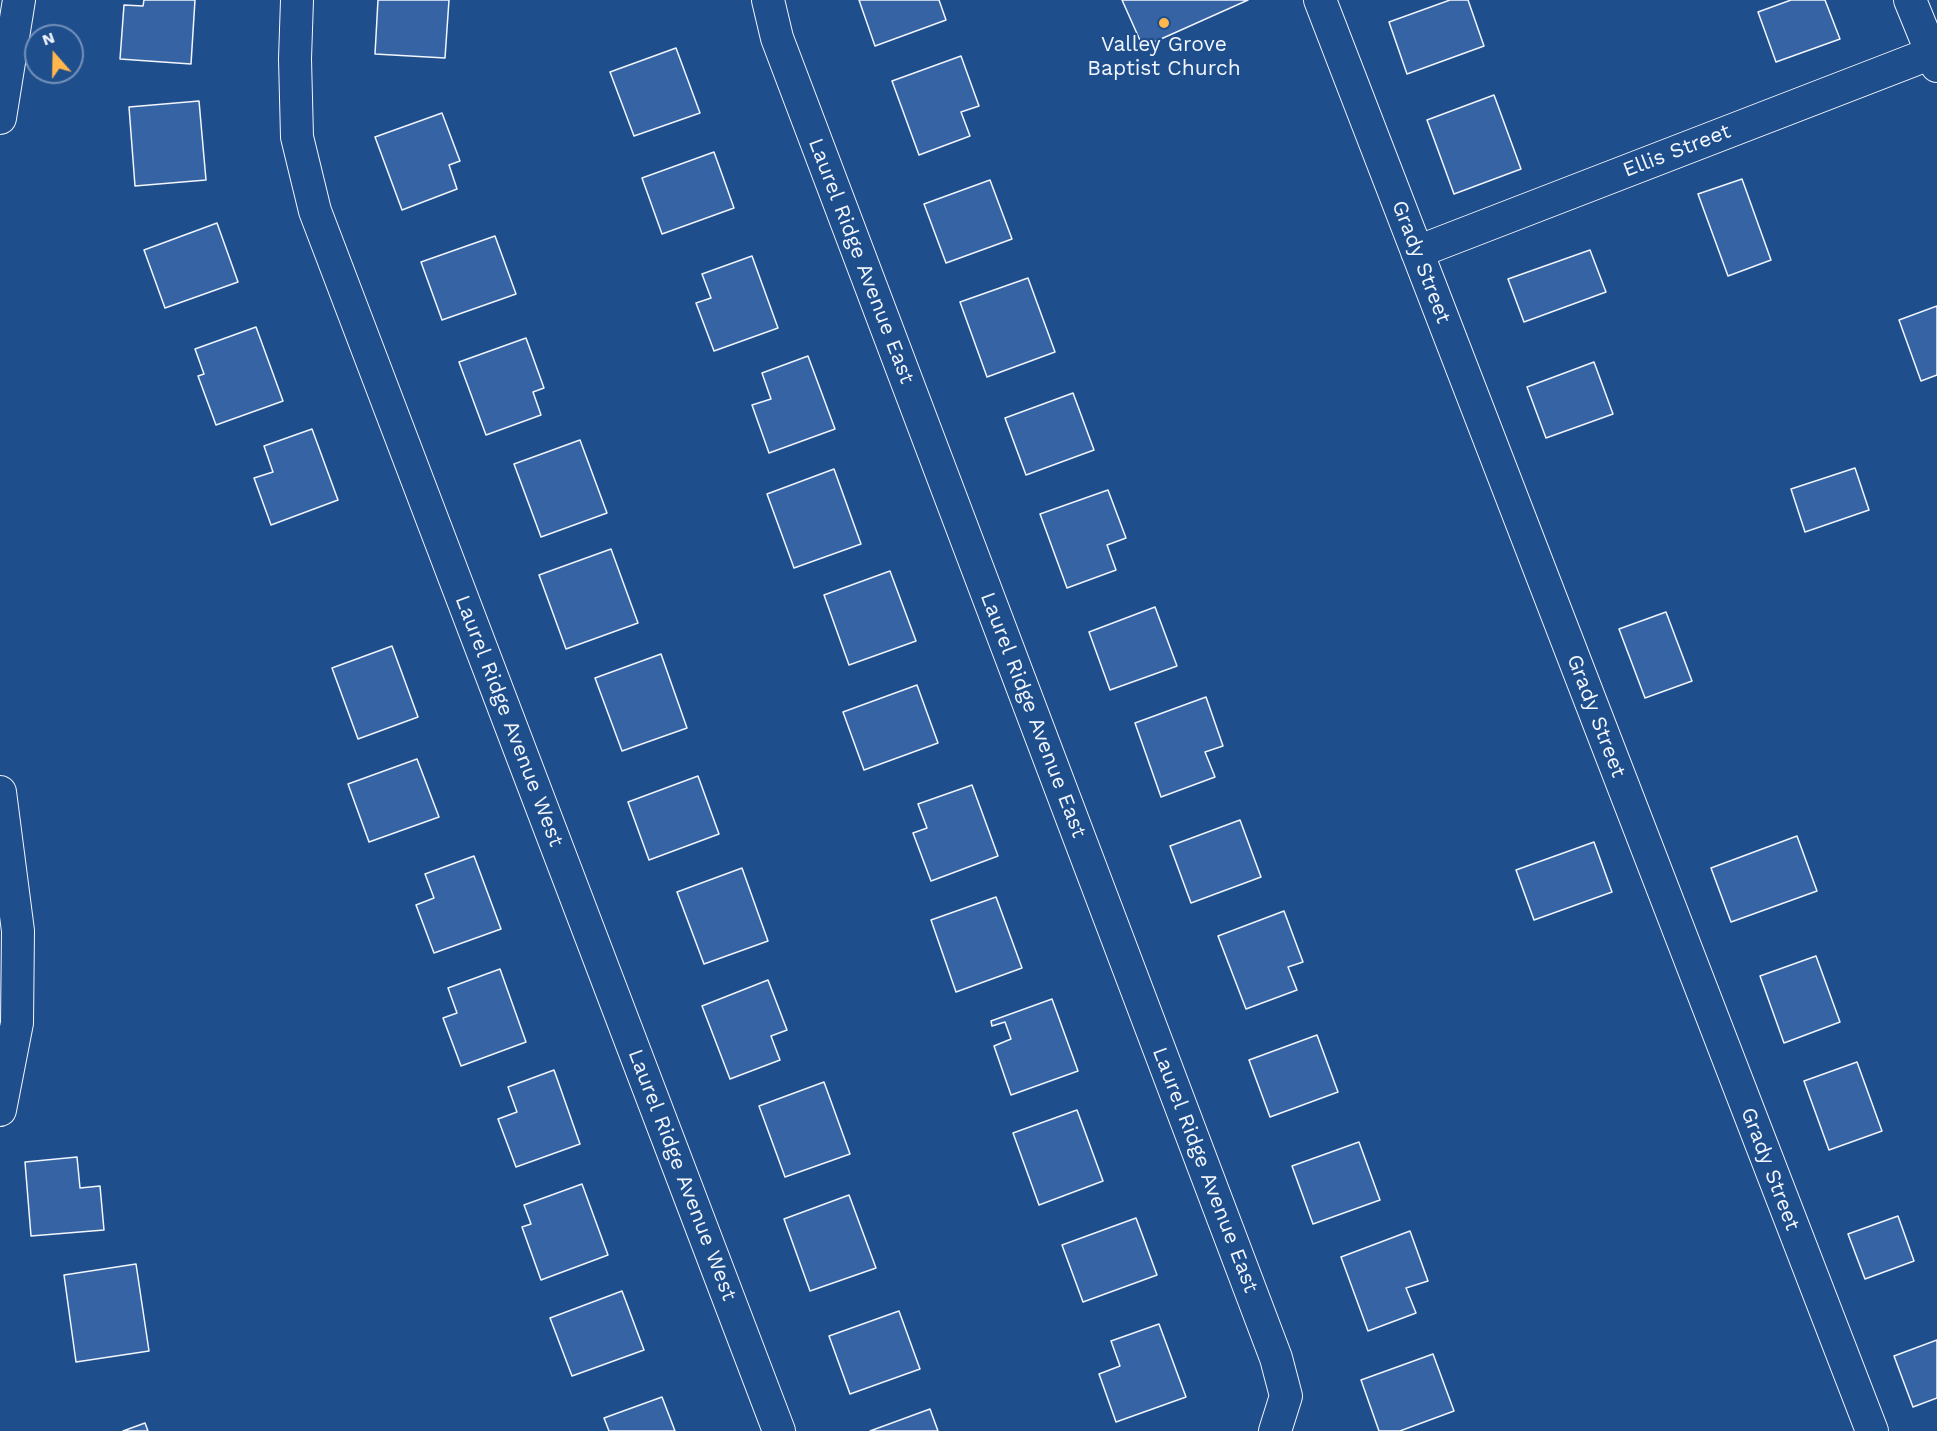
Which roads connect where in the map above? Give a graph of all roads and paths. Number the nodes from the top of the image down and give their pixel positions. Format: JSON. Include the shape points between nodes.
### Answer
{"nodes":[{"id":1,"x":19,"y":0,"type":"edge"},
{"id":2,"x":297,"y":0,"type":"edge"},
{"id":3,"x":768,"y":0,"type":"edge"},
{"id":4,"x":1320,"y":0,"type":"edge"},
{"id":5,"x":1910,"y":0,"type":"edge"},
{"id":6,"x":1935,"y":56,"type":"edge"},
{"id":7,"x":0,"y":118,"type":"edge"},
{"id":8,"x":1417,"y":252,"type":"junction"},
{"id":9,"x":0,"y":792,"type":"edge"},
{"id":10,"x":0,"y":1110,"type":"edge"},
{"id":11,"x":779,"y":1431,"type":"edge"},
{"id":12,"x":1275,"y":1431,"type":"edge"},
{"id":13,"x":1872,"y":1431,"type":"edge"}],
"edges":[{"from":1,"to":7,"type":"street"},
{"from":2,"to":11,"type":"street","name":"Laurel Ridge Avenue West","via":[[297,137],[315,211]]},
{"from":3,"to":12,"type":"street","name":"Laurel Ridge Avenue East","via":[[777,38],[1276,1358],[1286,1396]]},
{"from":4,"to":8,"type":"street","name":"Grady Street"},
{"from":5,"to":6,"type":"street"},
{"from":6,"to":8,"type":"street","name":"Ellis Street"},
{"from":8,"to":13,"type":"street","name":"Grady Street"},
{"from":9,"to":10,"type":"street","via":[[18,931],[17,1023]]}]}
